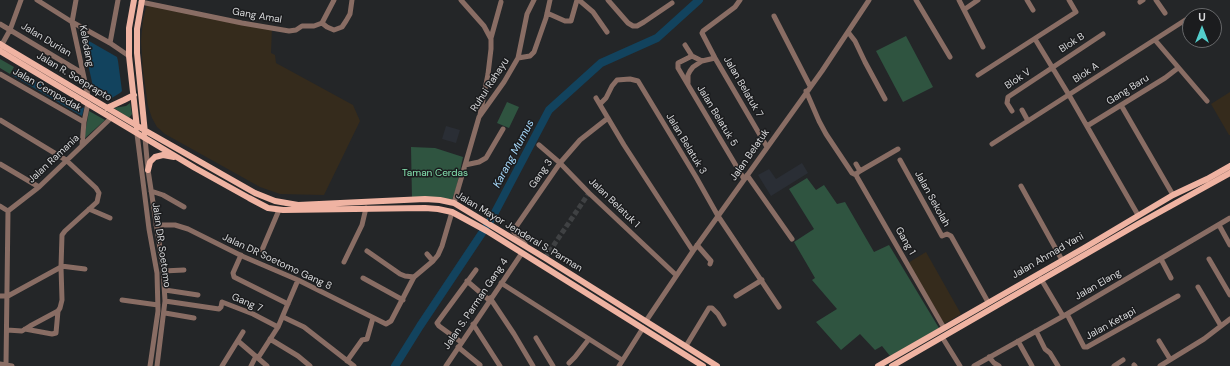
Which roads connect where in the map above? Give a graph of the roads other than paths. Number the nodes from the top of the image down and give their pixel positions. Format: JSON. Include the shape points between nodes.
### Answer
{"nodes":[{"id":1,"x":22,"y":0,"type":"edge"},
{"id":2,"x":37,"y":0,"type":"edge"},
{"id":3,"x":76,"y":0,"type":"edge"},
{"id":4,"x":118,"y":0,"type":"edge"},
{"id":5,"x":134,"y":0,"type":"edge"},
{"id":6,"x":334,"y":0,"type":"edge"},
{"id":7,"x":352,"y":0,"type":"edge"},
{"id":8,"x":460,"y":0,"type":"edge"},
{"id":9,"x":534,"y":0,"type":"edge"},
{"id":10,"x":550,"y":0,"type":"edge"},
{"id":11,"x":578,"y":0,"type":"edge"},
{"id":12,"x":608,"y":0,"type":"edge"},
{"id":13,"x":740,"y":0,"type":"edge"},
{"id":14,"x":869,"y":0,"type":"edge"},
{"id":15,"x":916,"y":0,"type":"edge"},
{"id":16,"x":960,"y":0,"type":"edge"},
{"id":17,"x":978,"y":0,"type":"edge"},
{"id":18,"x":1027,"y":0,"type":"edge"},
{"id":19,"x":1069,"y":0,"type":"edge"},
{"id":20,"x":1156,"y":0,"type":"edge"},
{"id":21,"x":141,"y":1,"type":"edge"},
{"id":22,"x":501,"y":2,"type":"dead end"},
{"id":23,"x":672,"y":3,"type":"dead end"},
{"id":24,"x":965,"y":9,"type":"junction"},
{"id":25,"x":1033,"y":10,"type":"dead end"},
{"id":26,"x":547,"y":13,"type":"junction"},
{"id":27,"x":1165,"y":13,"type":"dead end"},
{"id":28,"x":774,"y":16,"type":"dead end"},
{"id":29,"x":72,"y":22,"type":"junction"},
{"id":30,"x":322,"y":22,"type":"junction"},
{"id":31,"x":1182,"y":23,"type":"edge"},
{"id":32,"x":0,"y":24,"type":"edge"},
{"id":33,"x":10,"y":30,"type":"junction"},
{"id":34,"x":607,"y":32,"type":"dead end"},
{"id":35,"x":848,"y":32,"type":"junction"},
{"id":36,"x":1103,"y":34,"type":"dead end"},
{"id":37,"x":491,"y":39,"type":"junction"},
{"id":38,"x":1035,"y":39,"type":"junction"},
{"id":39,"x":1155,"y":40,"type":"junction"},
{"id":40,"x":110,"y":43,"type":"junction"},
{"id":41,"x":685,"y":45,"type":"dead end"},
{"id":42,"x":1,"y":47,"type":"edge"},
{"id":43,"x":983,"y":47,"type":"dead end"},
{"id":44,"x":130,"y":56,"type":"junction"},
{"id":45,"x":692,"y":56,"type":"junction"},
{"id":46,"x":950,"y":57,"type":"dead end"},
{"id":47,"x":518,"y":58,"type":"junction"},
{"id":48,"x":715,"y":58,"type":"junction"},
{"id":49,"x":702,"y":61,"type":"junction"},
{"id":50,"x":1051,"y":68,"type":"junction"},
{"id":51,"x":1178,"y":68,"type":"junction"},
{"id":52,"x":82,"y":73,"type":"junction"},
{"id":53,"x":0,"y":74,"type":"edge"},
{"id":54,"x":978,"y":75,"type":"dead end"},
{"id":55,"x":688,"y":84,"type":"junction"},
{"id":56,"x":808,"y":89,"type":"junction"},
{"id":57,"x":134,"y":95,"type":"junction"},
{"id":58,"x":1069,"y":95,"type":"junction"},
{"id":59,"x":88,"y":96,"type":"junction"},
{"id":60,"x":596,"y":98,"type":"dead end"},
{"id":61,"x":885,"y":99,"type":"dead end"},
{"id":62,"x":1207,"y":101,"type":"dead end"},
{"id":63,"x":88,"y":104,"type":"junction"},
{"id":64,"x":600,"y":104,"type":"junction"},
{"id":65,"x":1121,"y":105,"type":"junction"},
{"id":66,"x":107,"y":108,"type":"junction"},
{"id":67,"x":1022,"y":110,"type":"dead end"},
{"id":68,"x":1012,"y":111,"type":"dead end"},
{"id":69,"x":479,"y":117,"type":"junction"},
{"id":70,"x":111,"y":118,"type":"junction"},
{"id":71,"x":608,"y":118,"type":"junction"},
{"id":72,"x":0,"y":120,"type":"edge"},
{"id":73,"x":1028,"y":121,"type":"junction"},
{"id":74,"x":84,"y":122,"type":"junction"},
{"id":75,"x":1088,"y":126,"type":"junction"},
{"id":76,"x":502,"y":129,"type":"dead end"},
{"id":77,"x":140,"y":131,"type":"junction"},
{"id":78,"x":145,"y":138,"type":"junction"},
{"id":79,"x":992,"y":144,"type":"dead end"},
{"id":80,"x":82,"y":145,"type":"junction"},
{"id":81,"x":539,"y":145,"type":"dead end"},
{"id":82,"x":767,"y":147,"type":"junction"},
{"id":83,"x":898,"y":149,"type":"dead end"},
{"id":84,"x":177,"y":157,"type":"junction"},
{"id":85,"x":66,"y":160,"type":"junction"},
{"id":86,"x":900,"y":160,"type":"dead end"},
{"id":87,"x":560,"y":163,"type":"junction"},
{"id":88,"x":0,"y":164,"type":"edge"},
{"id":89,"x":856,"y":164,"type":"dead end"},
{"id":90,"x":465,"y":165,"type":"junction"},
{"id":91,"x":1230,"y":166,"type":"edge"},
{"id":92,"x":148,"y":170,"type":"junction"},
{"id":93,"x":858,"y":173,"type":"junction"},
{"id":94,"x":1230,"y":173,"type":"edge"},
{"id":95,"x":745,"y":177,"type":"junction"},
{"id":96,"x":1209,"y":181,"type":"junction"},
{"id":97,"x":1021,"y":186,"type":"dead end"},
{"id":98,"x":39,"y":187,"type":"junction"},
{"id":99,"x":151,"y":191,"type":"junction"},
{"id":100,"x":1174,"y":194,"type":"junction"},
{"id":101,"x":424,"y":199,"type":"junction"},
{"id":102,"x":455,"y":200,"type":"junction"},
{"id":103,"x":0,"y":206,"type":"edge"},
{"id":104,"x":184,"y":207,"type":"dead end"},
{"id":105,"x":366,"y":208,"type":"junction"},
{"id":106,"x":425,"y":208,"type":"junction"},
{"id":107,"x":90,"y":209,"type":"junction"},
{"id":108,"x":279,"y":210,"type":"junction"},
{"id":109,"x":8,"y":211,"type":"junction"},
{"id":110,"x":452,"y":212,"type":"junction"},
{"id":111,"x":1138,"y":215,"type":"junction"},
{"id":112,"x":718,"y":216,"type":"junction"},
{"id":113,"x":110,"y":218,"type":"dead end"},
{"id":114,"x":1230,"y":218,"type":"edge"},
{"id":115,"x":156,"y":225,"type":"junction"},
{"id":116,"x":1219,"y":225,"type":"junction"},
{"id":117,"x":792,"y":239,"type":"dead end"},
{"id":118,"x":697,"y":245,"type":"junction"},
{"id":119,"x":1230,"y":245,"type":"edge"},
{"id":120,"x":528,"y":248,"type":"junction"},
{"id":121,"x":262,"y":250,"type":"dead end"},
{"id":122,"x":367,"y":251,"type":"dead end"},
{"id":123,"x":693,"y":251,"type":"junction"},
{"id":124,"x":522,"y":253,"type":"junction"},
{"id":125,"x":427,"y":254,"type":"dead end"},
{"id":126,"x":241,"y":256,"type":"junction"},
{"id":127,"x":1161,"y":259,"type":"junction"},
{"id":128,"x":1209,"y":259,"type":"dead end"},
{"id":129,"x":1062,"y":260,"type":"junction"},
{"id":130,"x":433,"y":261,"type":"junction"},
{"id":131,"x":344,"y":262,"type":"dead end"},
{"id":132,"x":710,"y":264,"type":"dead end"},
{"id":133,"x":61,"y":267,"type":"junction"},
{"id":134,"x":85,"y":269,"type":"dead end"},
{"id":135,"x":184,"y":270,"type":"dead end"},
{"id":136,"x":476,"y":270,"type":"dead end"},
{"id":137,"x":163,"y":271,"type":"junction"},
{"id":138,"x":676,"y":275,"type":"junction"},
{"id":139,"x":414,"y":277,"type":"junction"},
{"id":140,"x":363,"y":278,"type":"dead end"},
{"id":141,"x":1171,"y":278,"type":"dead end"},
{"id":142,"x":1042,"y":279,"type":"junction"},
{"id":143,"x":298,"y":280,"type":"junction"},
{"id":144,"x":762,"y":280,"type":"junction"},
{"id":145,"x":468,"y":281,"type":"junction"},
{"id":146,"x":501,"y":283,"type":"junction"},
{"id":147,"x":1198,"y":287,"type":"dead end"},
{"id":148,"x":165,"y":290,"type":"junction"},
{"id":149,"x":198,"y":295,"type":"dead end"},
{"id":150,"x":1230,"y":295,"type":"edge"},
{"id":151,"x":0,"y":296,"type":"edge"},
{"id":152,"x":8,"y":296,"type":"junction"},
{"id":153,"x":736,"y":296,"type":"dead end"},
{"id":154,"x":1178,"y":296,"type":"dead end"},
{"id":155,"x":489,"y":299,"type":"junction"},
{"id":156,"x":122,"y":300,"type":"dead end"},
{"id":157,"x":404,"y":300,"type":"junction"},
{"id":158,"x":165,"y":301,"type":"junction"},
{"id":159,"x":988,"y":302,"type":"junction"},
{"id":160,"x":288,"y":304,"type":"junction"},
{"id":161,"x":158,"y":305,"type":"junction"},
{"id":162,"x":779,"y":307,"type":"dead end"},
{"id":163,"x":58,"y":310,"type":"junction"},
{"id":164,"x":165,"y":313,"type":"junction"},
{"id":165,"x":1065,"y":315,"type":"junction"},
{"id":166,"x":283,"y":317,"type":"junction"},
{"id":167,"x":194,"y":318,"type":"dead end"},
{"id":168,"x":373,"y":318,"type":"junction"},
{"id":169,"x":1230,"y":320,"type":"edge"},
{"id":170,"x":646,"y":321,"type":"junction"},
{"id":171,"x":473,"y":324,"type":"junction"},
{"id":172,"x":724,"y":324,"type":"dead end"},
{"id":173,"x":157,"y":326,"type":"junction"},
{"id":174,"x":1221,"y":326,"type":"junction"},
{"id":175,"x":163,"y":327,"type":"junction"},
{"id":176,"x":278,"y":327,"type":"junction"},
{"id":177,"x":643,"y":328,"type":"junction"},
{"id":178,"x":944,"y":328,"type":"junction"},
{"id":179,"x":25,"y":329,"type":"junction"},
{"id":180,"x":7,"y":330,"type":"junction"},
{"id":181,"x":1036,"y":331,"type":"junction"},
{"id":182,"x":244,"y":332,"type":"dead end"},
{"id":183,"x":942,"y":337,"type":"junction"},
{"id":184,"x":536,"y":338,"type":"dead end"},
{"id":185,"x":270,"y":339,"type":"junction"},
{"id":186,"x":589,"y":339,"type":"junction"},
{"id":187,"x":238,"y":341,"type":"junction"},
{"id":188,"x":1018,"y":341,"type":"junction"},
{"id":189,"x":1159,"y":341,"type":"dead end"},
{"id":190,"x":461,"y":342,"type":"junction"},
{"id":191,"x":686,"y":346,"type":"junction"},
{"id":192,"x":458,"y":347,"type":"junction"},
{"id":193,"x":682,"y":352,"type":"junction"},
{"id":194,"x":257,"y":357,"type":"junction"},
{"id":195,"x":989,"y":357,"type":"junction"},
{"id":196,"x":1170,"y":359,"type":"junction"},
{"id":197,"x":622,"y":360,"type":"junction"},
{"id":198,"x":1123,"y":360,"type":"dead end"},
{"id":199,"x":347,"y":361,"type":"junction"},
{"id":200,"x":569,"y":363,"type":"dead end"},
{"id":201,"x":0,"y":364,"type":"edge"},
{"id":202,"x":480,"y":365,"type":"dead end"},
{"id":203,"x":977,"y":365,"type":"edge"},
{"id":204,"x":9,"y":366,"type":"edge"},
{"id":205,"x":150,"y":366,"type":"edge"},
{"id":206,"x":157,"y":366,"type":"edge"},
{"id":207,"x":222,"y":366,"type":"edge"},
{"id":208,"x":251,"y":366,"type":"edge"},
{"id":209,"x":267,"y":366,"type":"edge"},
{"id":210,"x":310,"y":366,"type":"edge"},
{"id":211,"x":354,"y":366,"type":"edge"},
{"id":212,"x":446,"y":366,"type":"edge"},
{"id":213,"x":500,"y":366,"type":"edge"},
{"id":214,"x":533,"y":366,"type":"edge"},
{"id":215,"x":553,"y":366,"type":"edge"},
{"id":216,"x":619,"y":366,"type":"edge"},
{"id":217,"x":703,"y":366,"type":"edge"},
{"id":218,"x":717,"y":366,"type":"edge"},
{"id":219,"x":878,"y":366,"type":"edge"},
{"id":220,"x":892,"y":366,"type":"edge"},
{"id":221,"x":960,"y":366,"type":"edge"},
{"id":222,"x":999,"y":366,"type":"edge"},
{"id":223,"x":1032,"y":366,"type":"edge"},
{"id":224,"x":1058,"y":366,"type":"edge"},
{"id":225,"x":1114,"y":366,"type":"edge"},
{"id":226,"x":1160,"y":366,"type":"edge"}],
"edges":[{"from":1,"to":33,"type":"street"},
{"from":2,"to":29,"type":"street"},
{"from":3,"to":29,"type":"street","name":"Keledang"},
{"from":4,"to":40,"type":"street"},
{"from":5,"to":44,"type":"main road","via":[[129,28]]},
{"from":6,"to":30,"type":"street"},
{"from":7,"to":30,"type":"street","via":[[350,14],[338,30],[331,29]]},
{"from":8,"to":37,"type":"street","via":[[484,26]]},
{"from":9,"to":47,"type":"street","name":"Ruhui Rahayu","via":[[527,14]]},
{"from":10,"to":26,"type":"street"},
{"from":11,"to":26,"type":"street","via":[[571,21]]},
{"from":11,"to":34,"type":"street","via":[[593,12]]},
{"from":12,"to":23,"type":"street","via":[[633,26],[644,22]]},
{"from":13,"to":48,"type":"street","name":"Jalan Belatuk 7","via":[[703,31]]},
{"from":14,"to":35,"type":"street","name":"Jalan Belatuk"},
{"from":15,"to":46,"type":"street"},
{"from":16,"to":24,"type":"street"},
{"from":17,"to":24,"type":"street"},
{"from":18,"to":25,"type":"street"},
{"from":19,"to":38,"type":"street","via":[[1076,12]]},
{"from":20,"to":27,"type":"street"},
{"from":21,"to":30,"type":"street","name":"Gang Amal","via":[[290,31]]},
{"from":21,"to":77,"type":"main road","via":[[137,28]]},
{"from":22,"to":37,"type":"street"},
{"from":24,"to":43,"type":"street"},
{"from":26,"to":47,"type":"street","via":[[534,52],[530,56]]},
{"from":28,"to":56,"type":"street"},
{"from":29,"to":40,"type":"street"},
{"from":29,"to":52,"type":"street","name":"Keledang"},
{"from":31,"to":39,"type":"street","name":"Blok A"},
{"from":32,"to":33,"type":"street","name":"Jalan Durian"},
{"from":33,"to":42,"type":"street"},
{"from":33,"to":52,"type":"street","name":"Jalan Durian"},
{"from":35,"to":56,"type":"street","name":"Jalan Belatuk"},
{"from":35,"to":61,"type":"street","via":[[856,41]]},
{"from":36,"to":50,"type":"street","name":"Blok B"},
{"from":37,"to":69,"type":"street","via":[[492,49]]},
{"from":38,"to":50,"type":"street"},
{"from":38,"to":54,"type":"street"},
{"from":39,"to":51,"type":"street"},
{"from":39,"to":58,"type":"street","name":"Blok A"},
{"from":40,"to":44,"type":"street"},
{"from":41,"to":45,"type":"street"},
{"from":42,"to":59,"type":"main road","name":"Jalan R. Soeprapto"},
{"from":42,"to":63,"type":"main road","name":"Jalan R. Soeprapto"},
{"from":44,"to":57,"type":"main road"},
{"from":45,"to":49,"type":"street"},
{"from":45,"to":55,"type":"street","name":"Jalan Belatuk 5","via":[[677,65]]},
{"from":47,"to":69,"type":"street","name":"Ruhui Rahayu"},
{"from":48,"to":49,"type":"street"},
{"from":48,"to":82,"type":"street","name":"Jalan Belatuk 7"},
{"from":49,"to":55,"type":"street","via":[[690,71]]},
{"from":50,"to":58,"type":"street"},
{"from":50,"to":68,"type":"street","name":"Blok V","via":[[1008,97],[1007,103]]},
{"from":51,"to":62,"type":"street"},
{"from":51,"to":65,"type":"street","name":"Gang Baru"},
{"from":52,"to":59,"type":"street","name":"Keledang"},
{"from":53,"to":74,"type":"street","name":"Jalan Cempedak"},
{"from":55,"to":95,"type":"street","name":"Jalan Belatuk 5"},
{"from":56,"to":82,"type":"street","name":"Jalan Belatuk"},
{"from":56,"to":93,"type":"street","via":[[826,134],[852,173]]},
{"from":57,"to":66,"type":"main road"},
{"from":57,"to":77,"type":"main road"},
{"from":58,"to":73,"type":"street","name":"Blok A"},
{"from":58,"to":75,"type":"street"},
{"from":59,"to":66,"type":"main road","name":"Jalan R. Soeprapto"},
{"from":60,"to":64,"type":"street"},
{"from":63,"to":70,"type":"main road","name":"Jalan R. Soeprapto"},
{"from":63,"to":74,"type":"street"},
{"from":64,"to":71,"type":"street"},
{"from":64,"to":112,"type":"street","name":"Jalan Belatuk 3","via":[[617,80],[638,81]]},
{"from":65,"to":75,"type":"street","name":"Gang Baru"},
{"from":65,"to":100,"type":"street"},
{"from":66,"to":77,"type":"main road","name":"Jalan R. Soeprapto"},
{"from":67,"to":73,"type":"street"},
{"from":69,"to":90,"type":"street","name":"Ruhui Rahayu"},
{"from":70,"to":77,"type":"main road","name":"Jalan R. Soeprapto"},
{"from":70,"to":80,"type":"street","name":"Jalan Ramania"},
{"from":71,"to":87,"type":"street","name":"Gang 3","via":[[584,136]]},
{"from":71,"to":123,"type":"street"},
{"from":72,"to":85,"type":"street"},
{"from":73,"to":79,"type":"street","name":"Blok A"},
{"from":74,"to":80,"type":"street"},
{"from":75,"to":111,"type":"street"},
{"from":76,"to":90,"type":"street","via":[[484,159]]},
{"from":77,"to":78,"type":"main road","name":"Jalan Mayor Jenderal S. Parman"},
{"from":77,"to":101,"type":"main road","name":"Jalan Mayor Jenderal S. Parman","via":[[255,193],[283,203],[320,204]]},
{"from":77,"to":161,"type":"street","name":"Jalan DR. Soetomo","via":[[148,222],[157,273]]},
{"from":78,"to":84,"type":"main road","name":"Jalan Mayor Jenderal S. Parman"},
{"from":78,"to":92,"type":"street","name":"Jalan DR. Soetomo"},
{"from":80,"to":85,"type":"street","name":"Jalan Ramania"},
{"from":81,"to":87,"type":"street","name":"Jalan Belatuk 1"},
{"from":82,"to":95,"type":"street","name":"Jalan Belatuk"},
{"from":83,"to":93,"type":"street"},
{"from":84,"to":92,"type":"main road","via":[[155,157],[150,162]]},
{"from":84,"to":108,"type":"main road","name":"Jalan Mayor Jenderal S. Parman","via":[[268,208]]},
{"from":85,"to":98,"type":"street","name":"Jalan Ramania"},
{"from":85,"to":107,"type":"street","via":[[99,191],[100,196]]},
{"from":86,"to":159,"type":"street","name":"Jalan Sekolah","via":[[942,236],[950,236]]},
{"from":87,"to":120,"type":"street","name":"Gang 3","via":[[513,231]]},
{"from":87,"to":138,"type":"street","name":"Jalan Belatuk 1"},
{"from":88,"to":98,"type":"street"},
{"from":89,"to":93,"type":"street","name":"Gang 1"},
{"from":90,"to":102,"type":"street","name":"Ruhui Rahayu"},
{"from":91,"to":96,"type":"main road","name":"Jalan Ahmad Yani"},
{"from":92,"to":99,"type":"street","name":"Jalan DR. Soetomo"},
{"from":93,"to":178,"type":"street","name":"Gang 1"},
{"from":94,"to":96,"type":"main road","name":"Jalan Ahmad Yani"},
{"from":95,"to":112,"type":"street","name":"Jalan Belatuk"},
{"from":95,"to":117,"type":"street","name":"Jalan Belatuk 5"},
{"from":96,"to":100,"type":"main road","name":"Jalan Ahmad Yani"},
{"from":96,"to":142,"type":"main road","name":"Jalan Ahmad Yani"},
{"from":97,"to":129,"type":"street"},
{"from":98,"to":109,"type":"street","name":"Jalan Ramania"},
{"from":99,"to":104,"type":"street","via":[[163,194]]},
{"from":99,"to":115,"type":"street","name":"Jalan DR. Soetomo"},
{"from":100,"to":111,"type":"main road","name":"Jalan Ahmad Yani"},
{"from":101,"to":102,"type":"main road","name":"Jalan Mayor Jenderal S. Parman"},
{"from":101,"to":106,"type":"main road"},
{"from":102,"to":120,"type":"main road","name":"Jalan Mayor Jenderal S. Parman"},
{"from":103,"to":109,"type":"street"},
{"from":105,"to":106,"type":"main road","name":"Jalan Mayor Jenderal S. Parman"},
{"from":105,"to":108,"type":"main road","name":"Jalan Mayor Jenderal S. Parman"},
{"from":105,"to":131,"type":"street","via":[[362,224]]},
{"from":106,"to":110,"type":"main road","name":"Jalan Mayor Jenderal S. Parman"},
{"from":107,"to":113,"type":"street"},
{"from":107,"to":133,"type":"street","via":[[63,232]]},
{"from":108,"to":121,"type":"street"},
{"from":109,"to":152,"type":"street"},
{"from":110,"to":124,"type":"main road","name":"Jalan Mayor Jenderal S. Parman"},
{"from":110,"to":130,"type":"street","via":[[442,246]]},
{"from":111,"to":129,"type":"main road","name":"Jalan Ahmad Yani"},
{"from":112,"to":118,"type":"street","name":"Jalan Belatuk"},
{"from":112,"to":144,"type":"street","name":"Jalan Belatuk 3"},
{"from":114,"to":116,"type":"street","name":"Jalan Elang"},
{"from":115,"to":126,"type":"street","name":"Jalan DR Soetomo Gang 8","via":[[184,227]]},
{"from":115,"to":137,"type":"street","name":"Jalan DR. Soetomo"},
{"from":116,"to":119,"type":"street"},
{"from":116,"to":127,"type":"street","name":"Jalan Elang"},
{"from":118,"to":123,"type":"street","name":"Jalan Belatuk"},
{"from":118,"to":132,"type":"street","via":[[711,261]]},
{"from":120,"to":170,"type":"main road","name":"Jalan Mayor Jenderal S. Parman"},
{"from":122,"to":139,"type":"street","via":[[400,274]]},
{"from":123,"to":138,"type":"street","name":"Jalan Belatuk"},
{"from":124,"to":146,"type":"street","name":"Jalan S. Parman Gang 4"},
{"from":124,"to":177,"type":"main road","name":"Jalan Mayor Jenderal S. Parman"},
{"from":125,"to":130,"type":"street"},
{"from":126,"to":143,"type":"street","name":"Jalan DR Soetomo Gang 8"},
{"from":126,"to":160,"type":"street","via":[[233,273],[234,278]]},
{"from":127,"to":141,"type":"street"},
{"from":127,"to":165,"type":"street","name":"Jalan Elang"},
{"from":128,"to":150,"type":"street"},
{"from":129,"to":159,"type":"main road","name":"Jalan Ahmad Yani"},
{"from":130,"to":139,"type":"street"},
{"from":133,"to":134,"type":"street"},
{"from":133,"to":152,"type":"street"},
{"from":133,"to":163,"type":"street","via":[[62,300]]},
{"from":135,"to":137,"type":"street"},
{"from":136,"to":145,"type":"street"},
{"from":137,"to":148,"type":"street","name":"Jalan DR. Soetomo"},
{"from":138,"to":170,"type":"street","name":"Jalan Belatuk"},
{"from":139,"to":157,"type":"street"},
{"from":140,"to":157,"type":"street"},
{"from":142,"to":165,"type":"street"},
{"from":142,"to":183,"type":"main road","name":"Jalan Ahmad Yani"},
{"from":143,"to":160,"type":"street"},
{"from":143,"to":168,"type":"street","name":"Jalan DR Soetomo Gang 8"},
{"from":144,"to":153,"type":"street"},
{"from":144,"to":162,"type":"street","name":"Jalan Belatuk 3"},
{"from":145,"to":155,"type":"street"},
{"from":145,"to":190,"type":"street","via":[[437,323]]},
{"from":146,"to":155,"type":"street","name":"Jalan S. Parman Gang 4"},
{"from":146,"to":186,"type":"street"},
{"from":147,"to":174,"type":"street"},
{"from":148,"to":149,"type":"street"},
{"from":148,"to":158,"type":"street","name":"Jalan DR. Soetomo"},
{"from":151,"to":152,"type":"street"},
{"from":152,"to":180,"type":"street"},
{"from":154,"to":165,"type":"street","name":"Jalan Ketapi","via":[[1086,348]]},
{"from":155,"to":171,"type":"street","name":"Jalan S. Parman Gang 4"},
{"from":155,"to":214,"type":"street"},
{"from":156,"to":161,"type":"street"},
{"from":157,"to":168,"type":"street","name":"Jalan DR Soetomo Gang 8","via":[[388,324]]},
{"from":158,"to":164,"type":"street","name":"Jalan DR. Soetomo"},
{"from":158,"to":176,"type":"street","name":"Gang 7","via":[[219,308],[222,302]]},
{"from":159,"to":178,"type":"main road","name":"Jalan Ahmad Yani"},
{"from":160,"to":166,"type":"street"},
{"from":161,"to":173,"type":"street","name":"Jalan DR. Soetomo"},
{"from":163,"to":179,"type":"street"},
{"from":163,"to":179,"type":"street","via":[[56,333]]},
{"from":164,"to":167,"type":"street"},
{"from":164,"to":175,"type":"street","name":"Jalan DR. Soetomo"},
{"from":165,"to":181,"type":"street","name":"Jalan Elang"},
{"from":166,"to":176,"type":"street"},
{"from":166,"to":199,"type":"street","via":[[304,327]]},
{"from":168,"to":199,"type":"street","via":[[367,339],[362,340]]},
{"from":169,"to":174,"type":"street"},
{"from":170,"to":191,"type":"main road","name":"Jalan Mayor Jenderal S. Parman"},
{"from":171,"to":190,"type":"street","name":"Jalan S. Parman Gang 4"},
{"from":171,"to":213,"type":"street"},
{"from":172,"to":191,"type":"street","via":[[718,314],[709,308]]},
{"from":173,"to":175,"type":"street"},
{"from":173,"to":205,"type":"street","name":"Jalan DR. Soetomo"},
{"from":174,"to":196,"type":"street"},
{"from":175,"to":206,"type":"street","name":"Jalan DR. Soetomo"},
{"from":176,"to":185,"type":"street"},
{"from":177,"to":193,"type":"main road","name":"Jalan Mayor Jenderal S. Parman"},
{"from":177,"to":197,"type":"street"},
{"from":178,"to":219,"type":"main road","name":"Jalan Ahmad Yani"},
{"from":179,"to":180,"type":"street","via":[[22,332]]},
{"from":180,"to":204,"type":"street"},
{"from":181,"to":188,"type":"street","name":"Jalan Elang"},
{"from":181,"to":224,"type":"street"},
{"from":182,"to":187,"type":"street"},
{"from":183,"to":220,"type":"main road","name":"Jalan Ahmad Yani"},
{"from":183,"to":221,"type":"street"},
{"from":184,"to":215,"type":"street"},
{"from":185,"to":194,"type":"street"},
{"from":185,"to":210,"type":"street"},
{"from":186,"to":197,"type":"street"},
{"from":186,"to":200,"type":"street"},
{"from":187,"to":194,"type":"street"},
{"from":187,"to":207,"type":"street"},
{"from":188,"to":195,"type":"street","name":"Jalan Elang"},
{"from":188,"to":223,"type":"street"},
{"from":189,"to":196,"type":"street"},
{"from":190,"to":192,"type":"street","name":"Jalan S. Parman Gang 4"},
{"from":191,"to":193,"type":"main road"},
{"from":191,"to":218,"type":"main road","name":"Jalan Mayor Jenderal S. Parman"},
{"from":192,"to":202,"type":"street"},
{"from":192,"to":212,"type":"street","name":"Jalan S. Parman Gang 4"},
{"from":193,"to":217,"type":"main road","name":"Jalan Mayor Jenderal S. Parman"},
{"from":194,"to":208,"type":"street"},
{"from":194,"to":209,"type":"street"},
{"from":195,"to":203,"type":"street","name":"Jalan Elang"},
{"from":195,"to":222,"type":"street"},
{"from":196,"to":226,"type":"street"},
{"from":197,"to":216,"type":"street"},
{"from":198,"to":225,"type":"street"},
{"from":199,"to":211,"type":"street"},
{"from":201,"to":204,"type":"street"}]}
